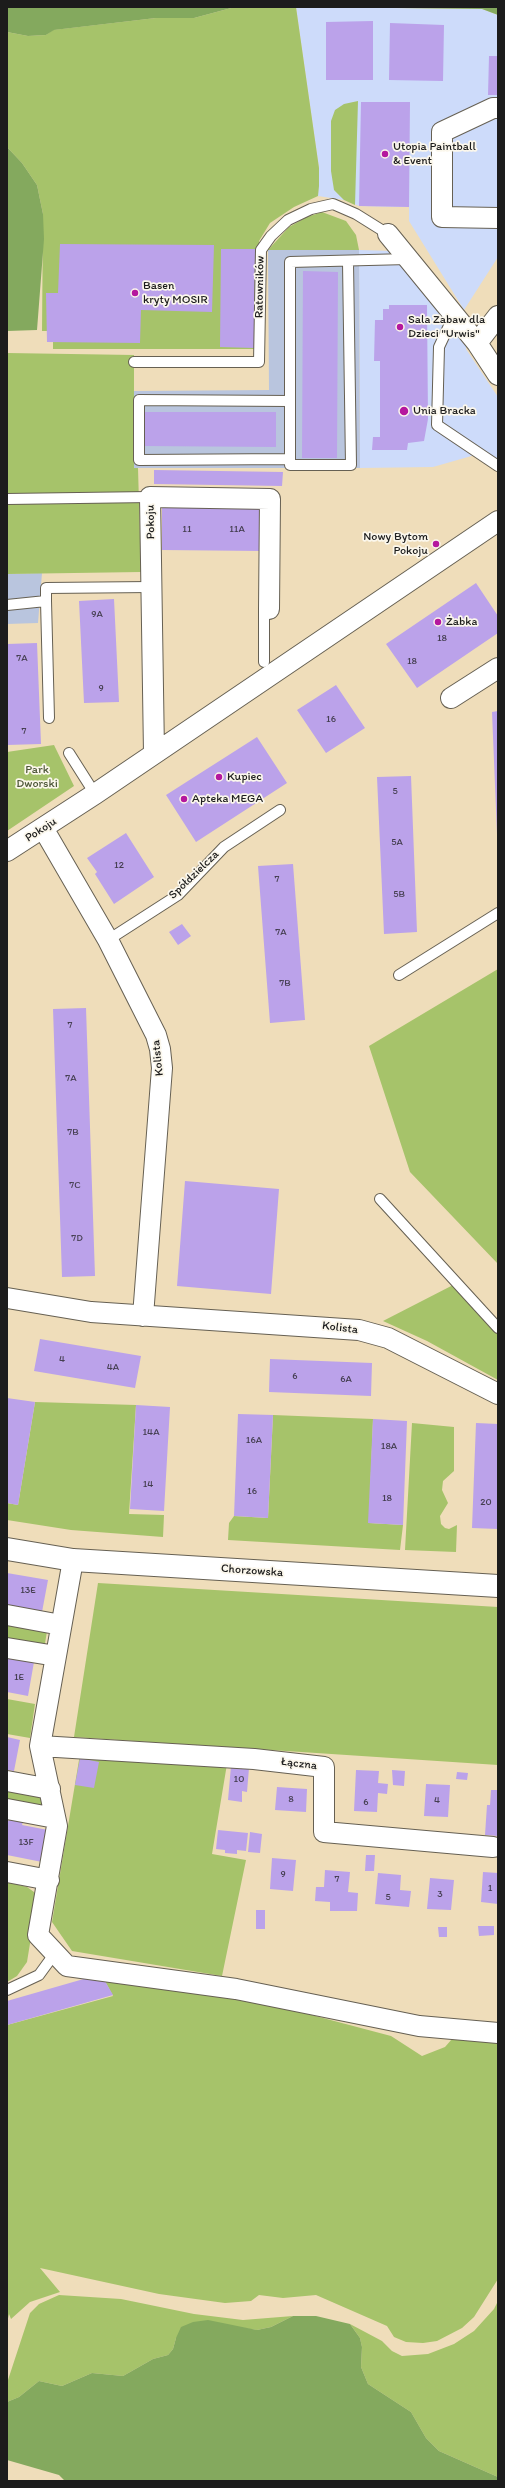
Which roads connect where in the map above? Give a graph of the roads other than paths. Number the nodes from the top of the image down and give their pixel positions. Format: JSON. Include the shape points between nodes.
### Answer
{"nodes":[{"id":1,"x":498,"y":108,"type":"edge"},
{"id":2,"x":498,"y":218,"type":"edge"},
{"id":3,"x":388,"y":234,"type":"joint"},
{"id":4,"x":408,"y":258,"type":"junction"},
{"id":5,"x":348,"y":262,"type":"junction"},
{"id":6,"x":454,"y":315,"type":"junction"},
{"id":7,"x":497,"y":319,"type":"edge"},
{"id":8,"x":477,"y":344,"type":"junction"},
{"id":9,"x":134,"y":362,"type":"dead end"},
{"id":10,"x":498,"y":375,"type":"edge"},
{"id":11,"x":290,"y":401,"type":"junction"},
{"id":12,"x":289,"y":459,"type":"junction"},
{"id":13,"x":498,"y":466,"type":"edge"},
{"id":14,"x":150,"y":497,"type":"junction"},
{"id":15,"x":7,"y":499,"type":"edge"},
{"id":16,"x":498,"y":520,"type":"edge"},
{"id":17,"x":152,"y":586,"type":"junction"},
{"id":18,"x":46,"y":601,"type":"junction"},
{"id":19,"x":7,"y":605,"type":"edge"},
{"id":20,"x":269,"y":610,"type":"joint"},
{"id":21,"x":264,"y":662,"type":"dead end"},
{"id":22,"x":498,"y":668,"type":"edge"},
{"id":23,"x":451,"y":698,"type":"dead end"},
{"id":24,"x":49,"y":718,"type":"dead end"},
{"id":25,"x":69,"y":753,"type":"dead end"},
{"id":26,"x":154,"y":753,"type":"junction"},
{"id":27,"x":95,"y":794,"type":"junction"},
{"id":28,"x":280,"y":810,"type":"dead end"},
{"id":29,"x":43,"y":828,"type":"junction"},
{"id":30,"x":7,"y":851,"type":"edge"},
{"id":31,"x":498,"y":913,"type":"edge"},
{"id":32,"x":108,"y":940,"type":"junction"},
{"id":33,"x":398,"y":975,"type":"dead end"},
{"id":34,"x":380,"y":1199,"type":"dead end"},
{"id":35,"x":7,"y":1298,"type":"edge"},
{"id":36,"x":143,"y":1316,"type":"junction"},
{"id":37,"x":498,"y":1328,"type":"edge"},
{"id":38,"x":498,"y":1394,"type":"edge"},
{"id":39,"x":7,"y":1549,"type":"edge"},
{"id":40,"x":73,"y":1560,"type":"junction"},
{"id":41,"x":498,"y":1586,"type":"edge"},
{"id":42,"x":7,"y":1615,"type":"edge"},
{"id":43,"x":61,"y":1625,"type":"junction"},
{"id":44,"x":7,"y":1648,"type":"edge"},
{"id":45,"x":56,"y":1656,"type":"junction"},
{"id":46,"x":40,"y":1746,"type":"junction"},
{"id":47,"x":7,"y":1781,"type":"edge"},
{"id":48,"x":50,"y":1789,"type":"junction"},
{"id":49,"x":7,"y":1810,"type":"edge"},
{"id":50,"x":55,"y":1818,"type":"junction"},
{"id":51,"x":493,"y":1847,"type":"dead end"},
{"id":52,"x":7,"y":1872,"type":"edge"},
{"id":53,"x":49,"y":1880,"type":"junction"},
{"id":54,"x":55,"y":1954,"type":"junction"},
{"id":55,"x":7,"y":1990,"type":"edge"},
{"id":56,"x":498,"y":2033,"type":"edge"}],
"edges":[{"from":1,"to":2,"type":"street","via":[[442,132],[442,217]]},
{"from":3,"to":4,"type":"street","name":"Ratowników"},
{"from":3,"to":9,"type":"lane","name":"Ratowników","via":[[356,214],[333,204],[311,209],[294,217],[271,236],[261,250],[259,362]]},
{"from":4,"to":5,"type":"lane"},
{"from":4,"to":6,"type":"street","name":"Ratowników"},
{"from":5,"to":11,"type":"lane","via":[[290,262]]},
{"from":5,"to":12,"type":"lane","via":[[351,465],[290,465]]},
{"from":6,"to":8,"type":"street","name":"Ratowników"},
{"from":6,"to":13,"type":"lane","via":[[439,347],[437,425]]},
{"from":7,"to":8,"type":"street"},
{"from":8,"to":10,"type":"street","name":"Ratowników"},
{"from":11,"to":12,"type":"lane"},
{"from":11,"to":12,"type":"lane","via":[[139,400],[139,460]]},
{"from":14,"to":15,"type":"lane"},
{"from":14,"to":17,"type":"street","name":"Pokoju"},
{"from":14,"to":20,"type":"street","name":"Pokoju","via":[[270,499]]},
{"from":16,"to":26,"type":"street","name":"Pokoju"},
{"from":17,"to":18,"type":"lane","via":[[46,588]]},
{"from":17,"to":26,"type":"street","name":"Pokoju"},
{"from":18,"to":19,"type":"lane"},
{"from":18,"to":24,"type":"lane"},
{"from":20,"to":21,"type":"lane","via":[[264,610]]},
{"from":22,"to":23,"type":"street"},
{"from":25,"to":27,"type":"lane"},
{"from":26,"to":27,"type":"street","name":"Pokoju"},
{"from":27,"to":29,"type":"street","name":"Pokoju"},
{"from":28,"to":32,"type":"lane","name":"Spółdzielcza","via":[[224,847],[178,895]]},
{"from":29,"to":30,"type":"street","name":"Pokoju"},
{"from":29,"to":32,"type":"street","name":"Kolista"},
{"from":31,"to":33,"type":"lane"},
{"from":32,"to":36,"type":"street","name":"Kolista","via":[[156,1034],[162,1068]]},
{"from":34,"to":37,"type":"lane"},
{"from":35,"to":36,"type":"street","name":"Kolista","via":[[91,1312]]},
{"from":36,"to":38,"type":"street","name":"Kolista","via":[[359,1330],[388,1338]]},
{"from":39,"to":40,"type":"street","name":"Chorzowska"},
{"from":40,"to":41,"type":"street","name":"Chorzowska"},
{"from":40,"to":43,"type":"street"},
{"from":42,"to":43,"type":"street"},
{"from":43,"to":45,"type":"street"},
{"from":44,"to":45,"type":"street"},
{"from":45,"to":46,"type":"street"},
{"from":46,"to":48,"type":"street"},
{"from":46,"to":51,"type":"street","name":"Łączna","via":[[254,1759],[324,1767],[324,1832]]},
{"from":47,"to":48,"type":"street"},
{"from":48,"to":50,"type":"street"},
{"from":49,"to":50,"type":"street"},
{"from":50,"to":53,"type":"street","via":[[57,1826]]},
{"from":52,"to":53,"type":"street"},
{"from":53,"to":54,"type":"street","via":[[38,1936]]},
{"from":54,"to":55,"type":"lane","via":[[39,1975]]},
{"from":54,"to":56,"type":"street","via":[[67,1966],[236,1988],[418,2026]]}]}
